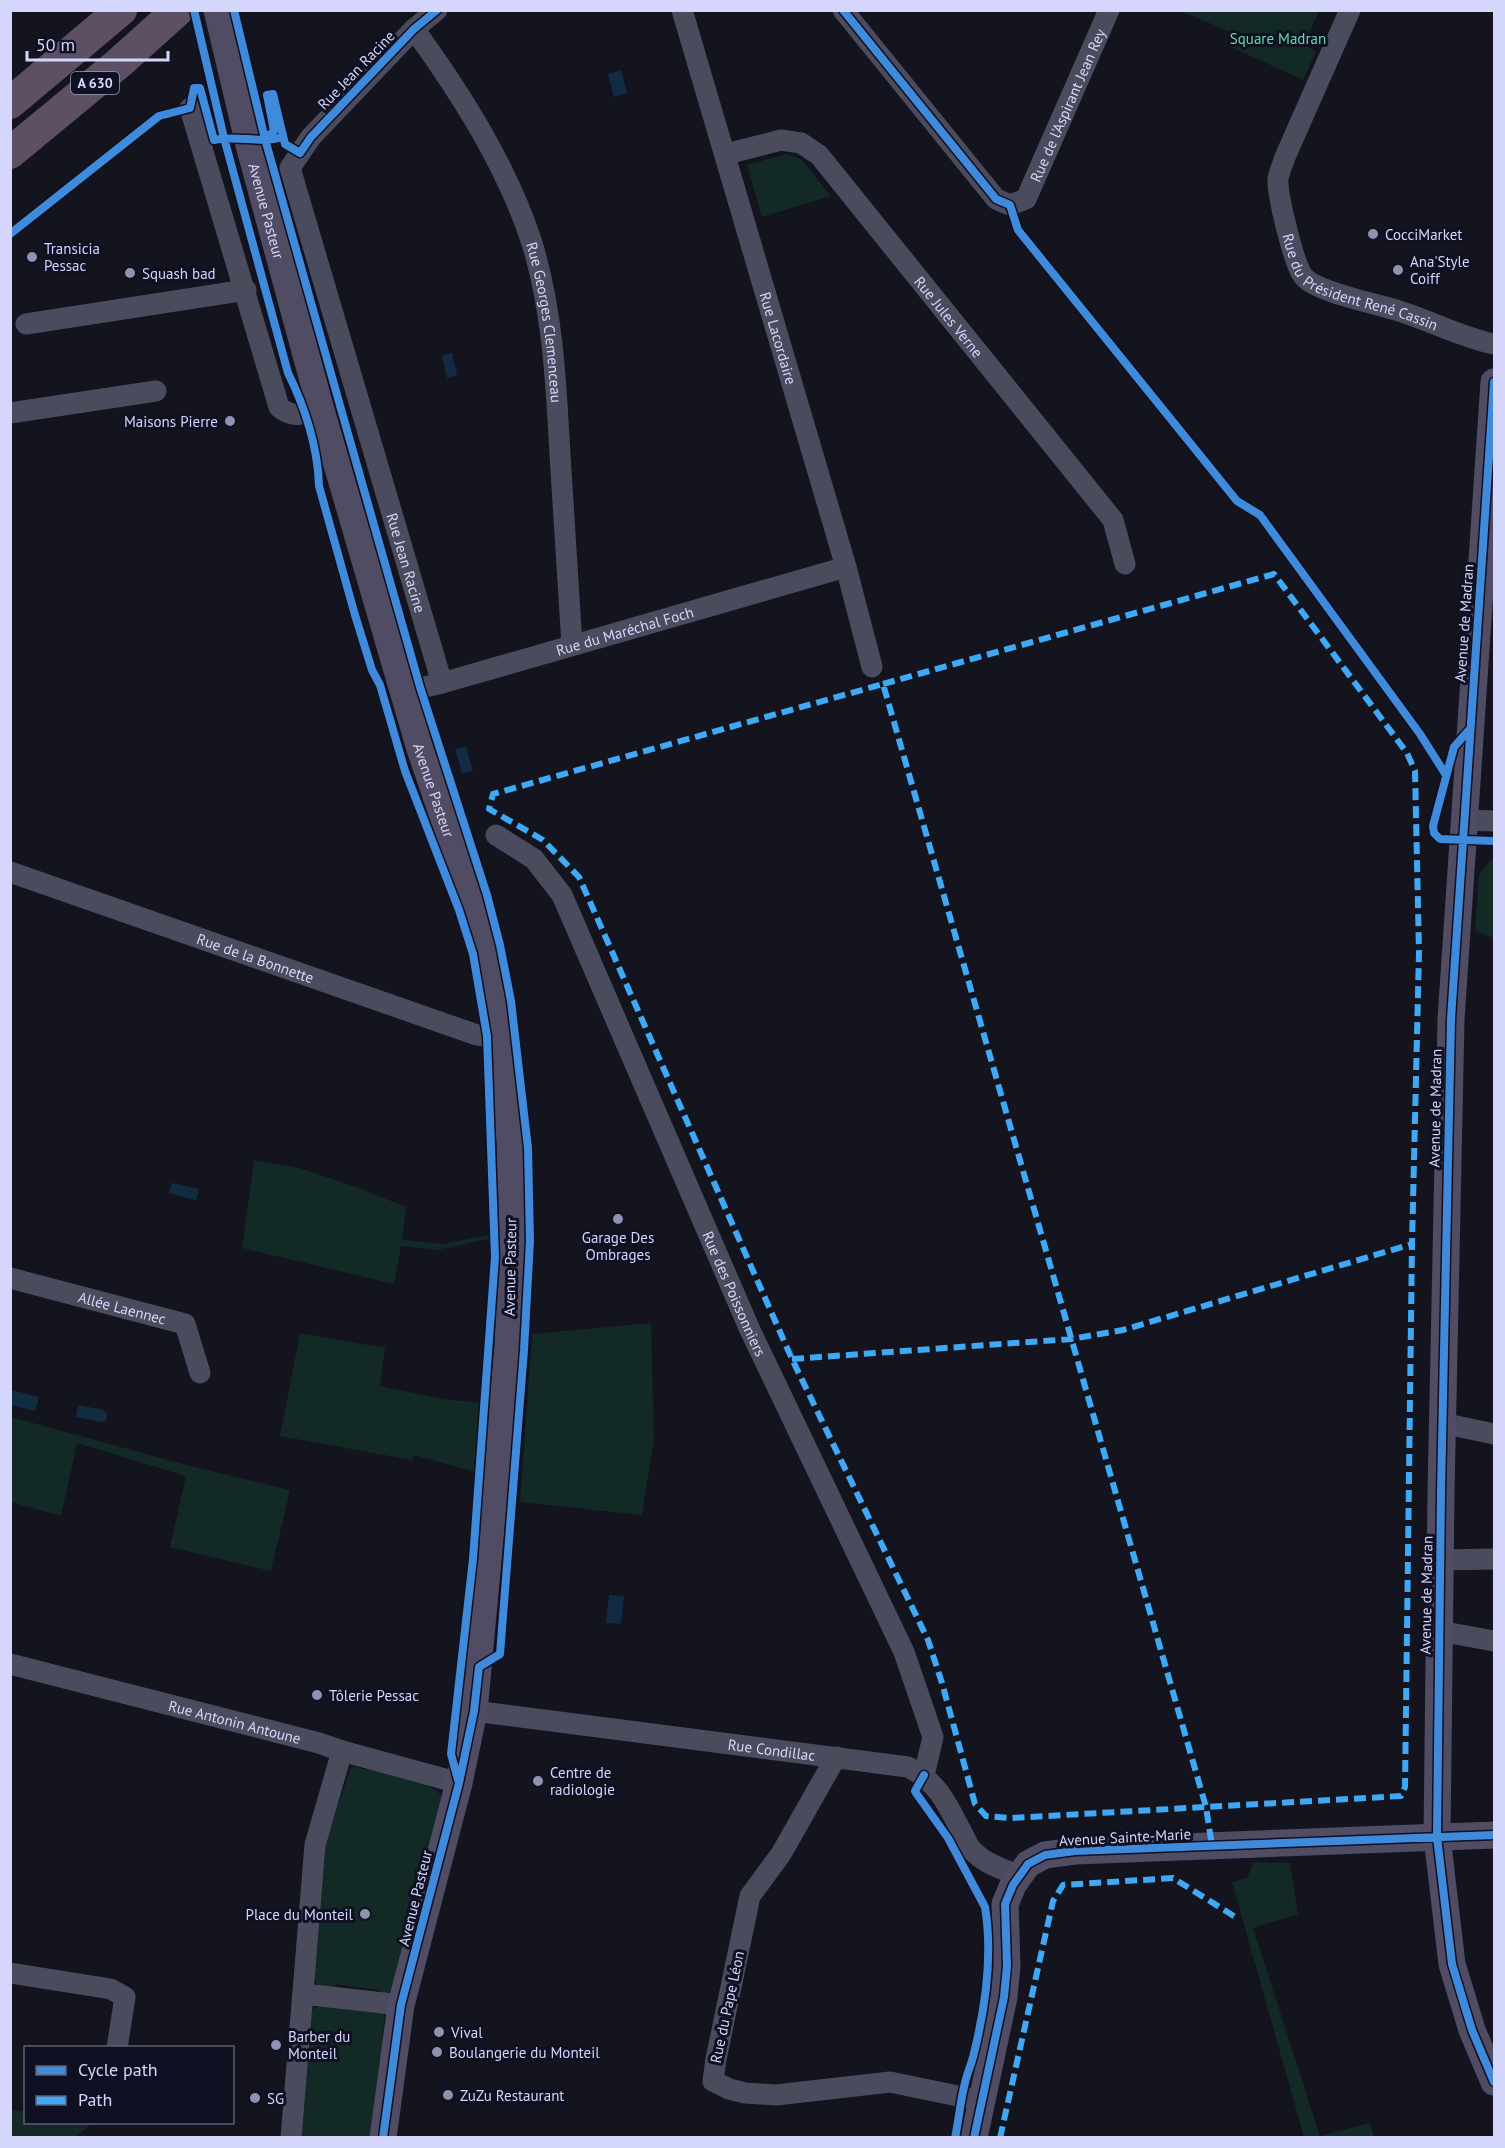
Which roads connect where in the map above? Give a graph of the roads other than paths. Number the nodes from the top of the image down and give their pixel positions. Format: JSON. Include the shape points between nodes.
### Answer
{"nodes":[{"id":1,"x":121,"y":10,"type":"edge"},
{"id":2,"x":178,"y":10,"type":"edge"},
{"id":3,"x":217,"y":10,"type":"edge"},
{"id":4,"x":437,"y":10,"type":"edge"},
{"id":5,"x":682,"y":10,"type":"edge"},
{"id":6,"x":843,"y":10,"type":"edge"},
{"id":7,"x":1109,"y":10,"type":"edge"},
{"id":8,"x":1350,"y":10,"type":"edge"},
{"id":9,"x":414,"y":28,"type":"junction"},
{"id":10,"x":10,"y":103,"type":"edge"},
{"id":11,"x":190,"y":108,"type":"dead end"},
{"id":12,"x":10,"y":153,"type":"edge"},
{"id":13,"x":726,"y":154,"type":"junction"},
{"id":14,"x":246,"y":290,"type":"junction"},
{"id":15,"x":26,"y":324,"type":"dead end"},
{"id":16,"x":1494,"y":344,"type":"edge"},
{"id":17,"x":1494,"y":382,"type":"edge"},
{"id":18,"x":156,"y":391,"type":"dead end"},
{"id":19,"x":321,"y":411,"type":"junction"},
{"id":20,"x":10,"y":413,"type":"edge"},
{"id":21,"x":1493,"y":439,"type":"edge"},
{"id":22,"x":1125,"y":564,"type":"dead end"},
{"id":23,"x":846,"y":567,"type":"junction"},
{"id":24,"x":573,"y":645,"type":"junction"},
{"id":25,"x":872,"y":667,"type":"dead end"},
{"id":26,"x":442,"y":683,"type":"junction"},
{"id":27,"x":403,"y":692,"type":"junction"},
{"id":28,"x":1464,"y":820,"type":"junction"},
{"id":29,"x":1494,"y":821,"type":"edge"},
{"id":30,"x":496,"y":835,"type":"dead end"},
{"id":31,"x":10,"y":872,"type":"edge"},
{"id":32,"x":501,"y":1038,"type":"junction"},
{"id":33,"x":10,"y":1278,"type":"edge"},
{"id":34,"x":200,"y":1373,"type":"dead end"},
{"id":35,"x":1442,"y":1422,"type":"junction"},
{"id":36,"x":1494,"y":1434,"type":"edge"},
{"id":37,"x":1494,"y":1559,"type":"edge"},
{"id":38,"x":1440,"y":1560,"type":"junction"},
{"id":39,"x":1439,"y":1631,"type":"junction"},
{"id":40,"x":1494,"y":1641,"type":"edge"},
{"id":41,"x":10,"y":1664,"type":"edge"},
{"id":42,"x":474,"y":1711,"type":"junction"},
{"id":43,"x":342,"y":1751,"type":"junction"},
{"id":44,"x":836,"y":1757,"type":"junction"},
{"id":45,"x":924,"y":1775,"type":"junction"},
{"id":46,"x":459,"y":1783,"type":"junction"},
{"id":47,"x":1494,"y":1836,"type":"edge"},
{"id":48,"x":1437,"y":1837,"type":"junction"},
{"id":49,"x":1020,"y":1875,"type":"junction"},
{"id":50,"x":10,"y":1973,"type":"edge"},
{"id":51,"x":303,"y":1994,"type":"junction"},
{"id":52,"x":401,"y":2005,"type":"junction"},
{"id":53,"x":117,"y":2046,"type":"edge"},
{"id":54,"x":1494,"y":2082,"type":"edge"},
{"id":55,"x":982,"y":2101,"type":"junction"},
{"id":56,"x":291,"y":2138,"type":"edge"},
{"id":57,"x":383,"y":2138,"type":"edge"},
{"id":58,"x":974,"y":2138,"type":"edge"}],
"edges":[{"from":1,"to":10,"type":"highway","number":"A 630"},
{"from":2,"to":12,"type":"highway","number":"A 630"},
{"from":3,"to":19,"type":"main road","name":"Avenue Pasteur","via":[[249,146]]},
{"from":4,"to":9,"type":"street","name":"Rue Jean Racine"},
{"from":5,"to":13,"type":"street","name":"Rue Lacordaire"},
{"from":6,"to":7,"type":"street","name":"Rue de l'Aspirant Jean Rey","via":[[996,199],[1010,205],[1026,199]]},
{"from":8,"to":16,"type":"street","name":"Rue du Président René Cassin","via":[[1278,180],[1290,240],[1303,277],[1319,287]]},
{"from":9,"to":24,"type":"street","name":"Rue Georges Clemenceau","via":[[477,125],[507,182],[534,253],[555,352]]},
{"from":9,"to":26,"type":"street","name":"Rue Jean Racine","via":[[311,137],[290,168]]},
{"from":11,"to":14,"type":"street"},
{"from":13,"to":22,"type":"street","name":"Rue Jules Verne","via":[[781,140],[801,143],[819,155],[1113,520]]},
{"from":13,"to":23,"type":"street","name":"Rue Lacordaire"},
{"from":14,"to":15,"type":"street"},
{"from":14,"to":19,"type":"street","via":[[279,407],[287,414]]},
{"from":17,"to":21,"type":"main road","name":"Avenue de Madran"},
{"from":18,"to":20,"type":"street"},
{"from":19,"to":27,"type":"main road","name":"Avenue Pasteur"},
{"from":21,"to":28,"type":"main road","name":"Avenue de Madran"},
{"from":23,"to":24,"type":"street","name":"Rue du Maréchal Foch"},
{"from":23,"to":25,"type":"street","name":"Rue Lacordaire"},
{"from":24,"to":26,"type":"street","name":"Rue du Maréchal Foch"},
{"from":26,"to":27,"type":"street","name":"Rue du Maréchal Foch"},
{"from":27,"to":32,"type":"main road","name":"Avenue Pasteur","via":[[474,907]]},
{"from":28,"to":29,"type":"street"},
{"from":28,"to":35,"type":"main road","name":"Avenue de Madran","via":[[1451,1019]]},
{"from":30,"to":45,"type":"street","name":"Rue des Poissonniers","via":[[534,858],[562,894],[750,1330],[904,1652],[933,1737]]},
{"from":31,"to":32,"type":"street","name":"Rue de la Bonnette","via":[[477,1035]]},
{"from":32,"to":42,"type":"main road","name":"Avenue Pasteur","via":[[510,1144],[508,1346]]},
{"from":33,"to":34,"type":"street","name":"Allée Laennec","via":[[185,1324]]},
{"from":35,"to":36,"type":"street"},
{"from":35,"to":38,"type":"main road","name":"Avenue de Madran"},
{"from":37,"to":38,"type":"street"},
{"from":38,"to":39,"type":"main road","name":"Avenue de Madran"},
{"from":39,"to":40,"type":"street"},
{"from":39,"to":48,"type":"main road","name":"Avenue de Madran"},
{"from":41,"to":43,"type":"street","name":"Rue Antonin Antoune"},
{"from":42,"to":44,"type":"street","name":"Rue Condillac"},
{"from":42,"to":46,"type":"main road","name":"Avenue Pasteur"},
{"from":43,"to":46,"type":"street","name":"Rue Antonin Antoune"},
{"from":43,"to":51,"type":"street","via":[[315,1845]]},
{"from":44,"to":45,"type":"street","name":"Rue Condillac","via":[[908,1767]]},
{"from":44,"to":55,"type":"street","name":"Rue du Pape Léon","via":[[781,1854],[750,1896],[713,2081],[745,2093],[776,2095],[890,2082]]},
{"from":45,"to":49,"type":"street","via":[[938,1790],[970,1848],[988,1863]]},
{"from":46,"to":52,"type":"main road","name":"Avenue Pasteur"},
{"from":47,"to":48,"type":"main road","name":"Avenue Sainte-Marie"},
{"from":48,"to":49,"type":"main road","name":"Avenue Sainte-Marie","via":[[1075,1851],[1046,1855],[1028,1864]]},
{"from":48,"to":54,"type":"main road","name":"Avenue de Madran","via":[[1452,1964],[1472,2030]]},
{"from":49,"to":55,"type":"main road","name":"Avenue Sainte-Marie","via":[[1005,1904],[1004,1997]]},
{"from":50,"to":53,"type":"street","via":[[111,1989],[125,1997]]},
{"from":51,"to":52,"type":"street"},
{"from":51,"to":56,"type":"street"},
{"from":52,"to":57,"type":"main road","name":"Avenue Pasteur"},
{"from":55,"to":58,"type":"main road","name":"Avenue Sainte-Marie"}]}
